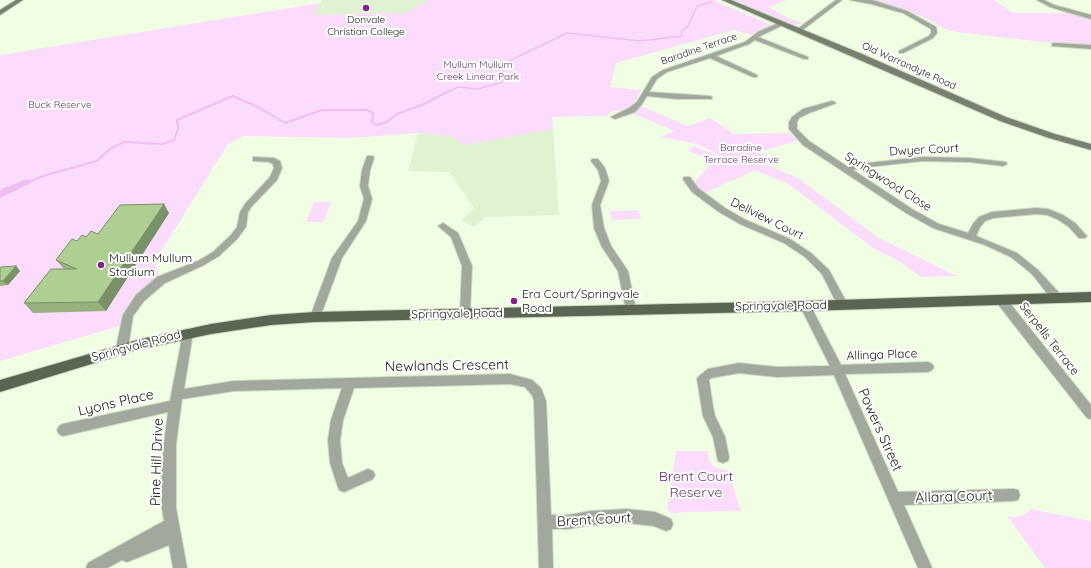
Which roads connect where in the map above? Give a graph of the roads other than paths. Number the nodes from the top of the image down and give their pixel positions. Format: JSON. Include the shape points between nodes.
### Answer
{"nodes":[{"id":1,"x":20,"y":0,"type":"edge"},
{"id":2,"x":725,"y":0,"type":"edge"},
{"id":3,"x":839,"y":0,"type":"edge"},
{"id":4,"x":853,"y":0,"type":"edge"},
{"id":5,"x":1040,"y":0,"type":"edge"},
{"id":6,"x":865,"y":1,"type":"edge"},
{"id":7,"x":0,"y":13,"type":"edge"},
{"id":8,"x":1091,"y":17,"type":"edge"},
{"id":9,"x":781,"y":24,"type":"junction"},
{"id":10,"x":798,"y":31,"type":"junction"},
{"id":11,"x":754,"y":38,"type":"junction"},
{"id":12,"x":1054,"y":45,"type":"dead end"},
{"id":13,"x":1091,"y":47,"type":"edge"},
{"id":14,"x":900,"y":54,"type":"dead end"},
{"id":15,"x":710,"y":55,"type":"junction"},
{"id":16,"x":806,"y":58,"type":"dead end"},
{"id":17,"x":755,"y":76,"type":"dead end"},
{"id":18,"x":645,"y":94,"type":"junction"},
{"id":19,"x":710,"y":98,"type":"dead end"},
{"id":20,"x":832,"y":103,"type":"dead end"},
{"id":21,"x":615,"y":117,"type":"dead end"},
{"id":22,"x":1090,"y":146,"type":"edge"},
{"id":23,"x":370,"y":158,"type":"dead end"},
{"id":24,"x":256,"y":159,"type":"dead end"},
{"id":25,"x":595,"y":161,"type":"dead end"},
{"id":26,"x":1003,"y":164,"type":"dead end"},
{"id":27,"x":847,"y":170,"type":"junction"},
{"id":28,"x":687,"y":179,"type":"dead end"},
{"id":29,"x":443,"y":226,"type":"dead end"},
{"id":30,"x":1082,"y":236,"type":"dead end"},
{"id":31,"x":971,"y":238,"type":"junction"},
{"id":32,"x":1091,"y":297,"type":"edge"},
{"id":33,"x":1057,"y":298,"type":"junction"},
{"id":34,"x":1001,"y":300,"type":"junction"},
{"id":35,"x":843,"y":305,"type":"junction"},
{"id":36,"x":805,"y":306,"type":"junction"},
{"id":37,"x":631,"y":310,"type":"junction"},
{"id":38,"x":465,"y":313,"type":"junction"},
{"id":39,"x":314,"y":317,"type":"junction"},
{"id":40,"x":188,"y":333,"type":"junction"},
{"id":41,"x":122,"y":348,"type":"junction"},
{"id":42,"x":928,"y":366,"type":"dead end"},
{"id":43,"x":837,"y":370,"type":"junction"},
{"id":44,"x":350,"y":383,"type":"junction"},
{"id":45,"x":0,"y":386,"type":"edge"},
{"id":46,"x":176,"y":400,"type":"junction"},
{"id":47,"x":1091,"y":414,"type":"edge"},
{"id":48,"x":63,"y":430,"type":"dead end"},
{"id":49,"x":723,"y":457,"type":"dead end"},
{"id":50,"x":368,"y":475,"type":"dead end"},
{"id":51,"x":1013,"y":495,"type":"dead end"},
{"id":52,"x":895,"y":499,"type":"junction"},
{"id":53,"x":544,"y":522,"type":"junction"},
{"id":54,"x":666,"y":524,"type":"dead end"},
{"id":55,"x":172,"y":530,"type":"junction"},
{"id":56,"x":93,"y":568,"type":"edge"},
{"id":57,"x":180,"y":568,"type":"edge"},
{"id":58,"x":546,"y":568,"type":"edge"},
{"id":59,"x":926,"y":568,"type":"edge"}],
"edges":[{"from":1,"to":7,"type":"main road"},
{"from":2,"to":9,"type":"main road","name":"Old Warrandyte Road"},
{"from":3,"to":10,"type":"street"},
{"from":4,"to":6,"type":"street"},
{"from":5,"to":8,"type":"street"},
{"from":6,"to":14,"type":"street","via":[[905,12],[934,28],[931,37]]},
{"from":9,"to":10,"type":"main road","name":"Old Warrandyte Road"},
{"from":9,"to":11,"type":"street","name":"Baradine Terrace","via":[[768,28]]},
{"from":10,"to":22,"type":"main road","name":"Old Warrandyte Road","via":[[1002,119]]},
{"from":11,"to":15,"type":"street","name":"Baradine Terrace","via":[[747,43]]},
{"from":11,"to":16,"type":"street"},
{"from":12,"to":13,"type":"street"},
{"from":15,"to":17,"type":"street"},
{"from":15,"to":18,"type":"street","name":"Baradine Terrace","via":[[665,70],[654,78]]},
{"from":18,"to":19,"type":"street","via":[[677,98]]},
{"from":18,"to":21,"type":"street","name":"Baradine Terrace","via":[[632,110]]},
{"from":20,"to":27,"type":"street","name":"Springwood Close","via":[[796,117],[793,129],[806,144]]},
{"from":23,"to":39,"type":"street","via":[[364,186],[368,199],[362,222],[337,258]]},
{"from":24,"to":41,"type":"street","via":[[271,160],[277,163],[278,168],[274,178],[249,204],[244,212],[241,227],[234,237],[216,254],[151,287],[128,315]]},
{"from":25,"to":37,"type":"street","via":[[602,170],[605,182],[596,205],[599,228],[623,271]]},
{"from":26,"to":27,"type":"street","name":"Dwyer Court","via":[[922,159],[858,166]]},
{"from":27,"to":31,"type":"street","name":"Springwood Close","via":[[936,226]]},
{"from":28,"to":35,"type":"street","name":"Dellview Court","via":[[695,190],[716,207],[787,241],[808,255],[826,272]]},
{"from":29,"to":38,"type":"street","via":[[455,235],[467,266]]},
{"from":30,"to":31,"type":"street","via":[[1060,217],[1036,211],[992,215],[982,219]]},
{"from":31,"to":33,"type":"street","name":"Springwood Close","via":[[1014,255],[1035,272]]},
{"from":32,"to":33,"type":"main road","name":"Springvale Road"},
{"from":33,"to":34,"type":"main road","name":"Springvale Road"},
{"from":34,"to":35,"type":"main road","name":"Springvale Road"},
{"from":34,"to":47,"type":"street","name":"Serpells Terrace"},
{"from":35,"to":36,"type":"main road","name":"Springvale Road"},
{"from":36,"to":37,"type":"main road","name":"Springvale Road"},
{"from":36,"to":43,"type":"street","name":"Powers Street"},
{"from":37,"to":38,"type":"main road","name":"Springvale Road"},
{"from":38,"to":39,"type":"main road","name":"Springvale Road"},
{"from":39,"to":40,"type":"main road","name":"Springvale Road","via":[[264,321]]},
{"from":40,"to":41,"type":"main road","name":"Springvale Road"},
{"from":40,"to":46,"type":"street","name":"Pine Hill Drive"},
{"from":41,"to":45,"type":"main road","name":"Springvale Road"},
{"from":42,"to":43,"type":"street","name":"Allinga Place"},
{"from":43,"to":49,"type":"street","name":"Allinga Place","via":[[777,372],[739,368],[713,372],[705,376],[709,416]]},
{"from":43,"to":52,"type":"street","name":"Powers Street"},
{"from":44,"to":46,"type":"street","name":"Newlands Crescent","via":[[207,388]]},
{"from":44,"to":50,"type":"street","via":[[337,420],[334,440],[336,463],[344,486]]},
{"from":44,"to":53,"type":"street","name":"Newlands Crescent","via":[[510,379],[531,385],[540,401]]},
{"from":46,"to":48,"type":"street","name":"Lyons Place"},
{"from":46,"to":55,"type":"street","name":"Pine Hill Drive","via":[[169,469]]},
{"from":51,"to":52,"type":"street","name":"Allara Court"},
{"from":52,"to":59,"type":"street","name":"Powers Street"},
{"from":53,"to":54,"type":"street","name":"Brent Court","via":[[627,516],[655,519]]},
{"from":53,"to":58,"type":"street","name":"Newlands Crescent"},
{"from":55,"to":56,"type":"street","via":[[142,550]]},
{"from":55,"to":57,"type":"street","name":"Pine Hill Drive"}]}
